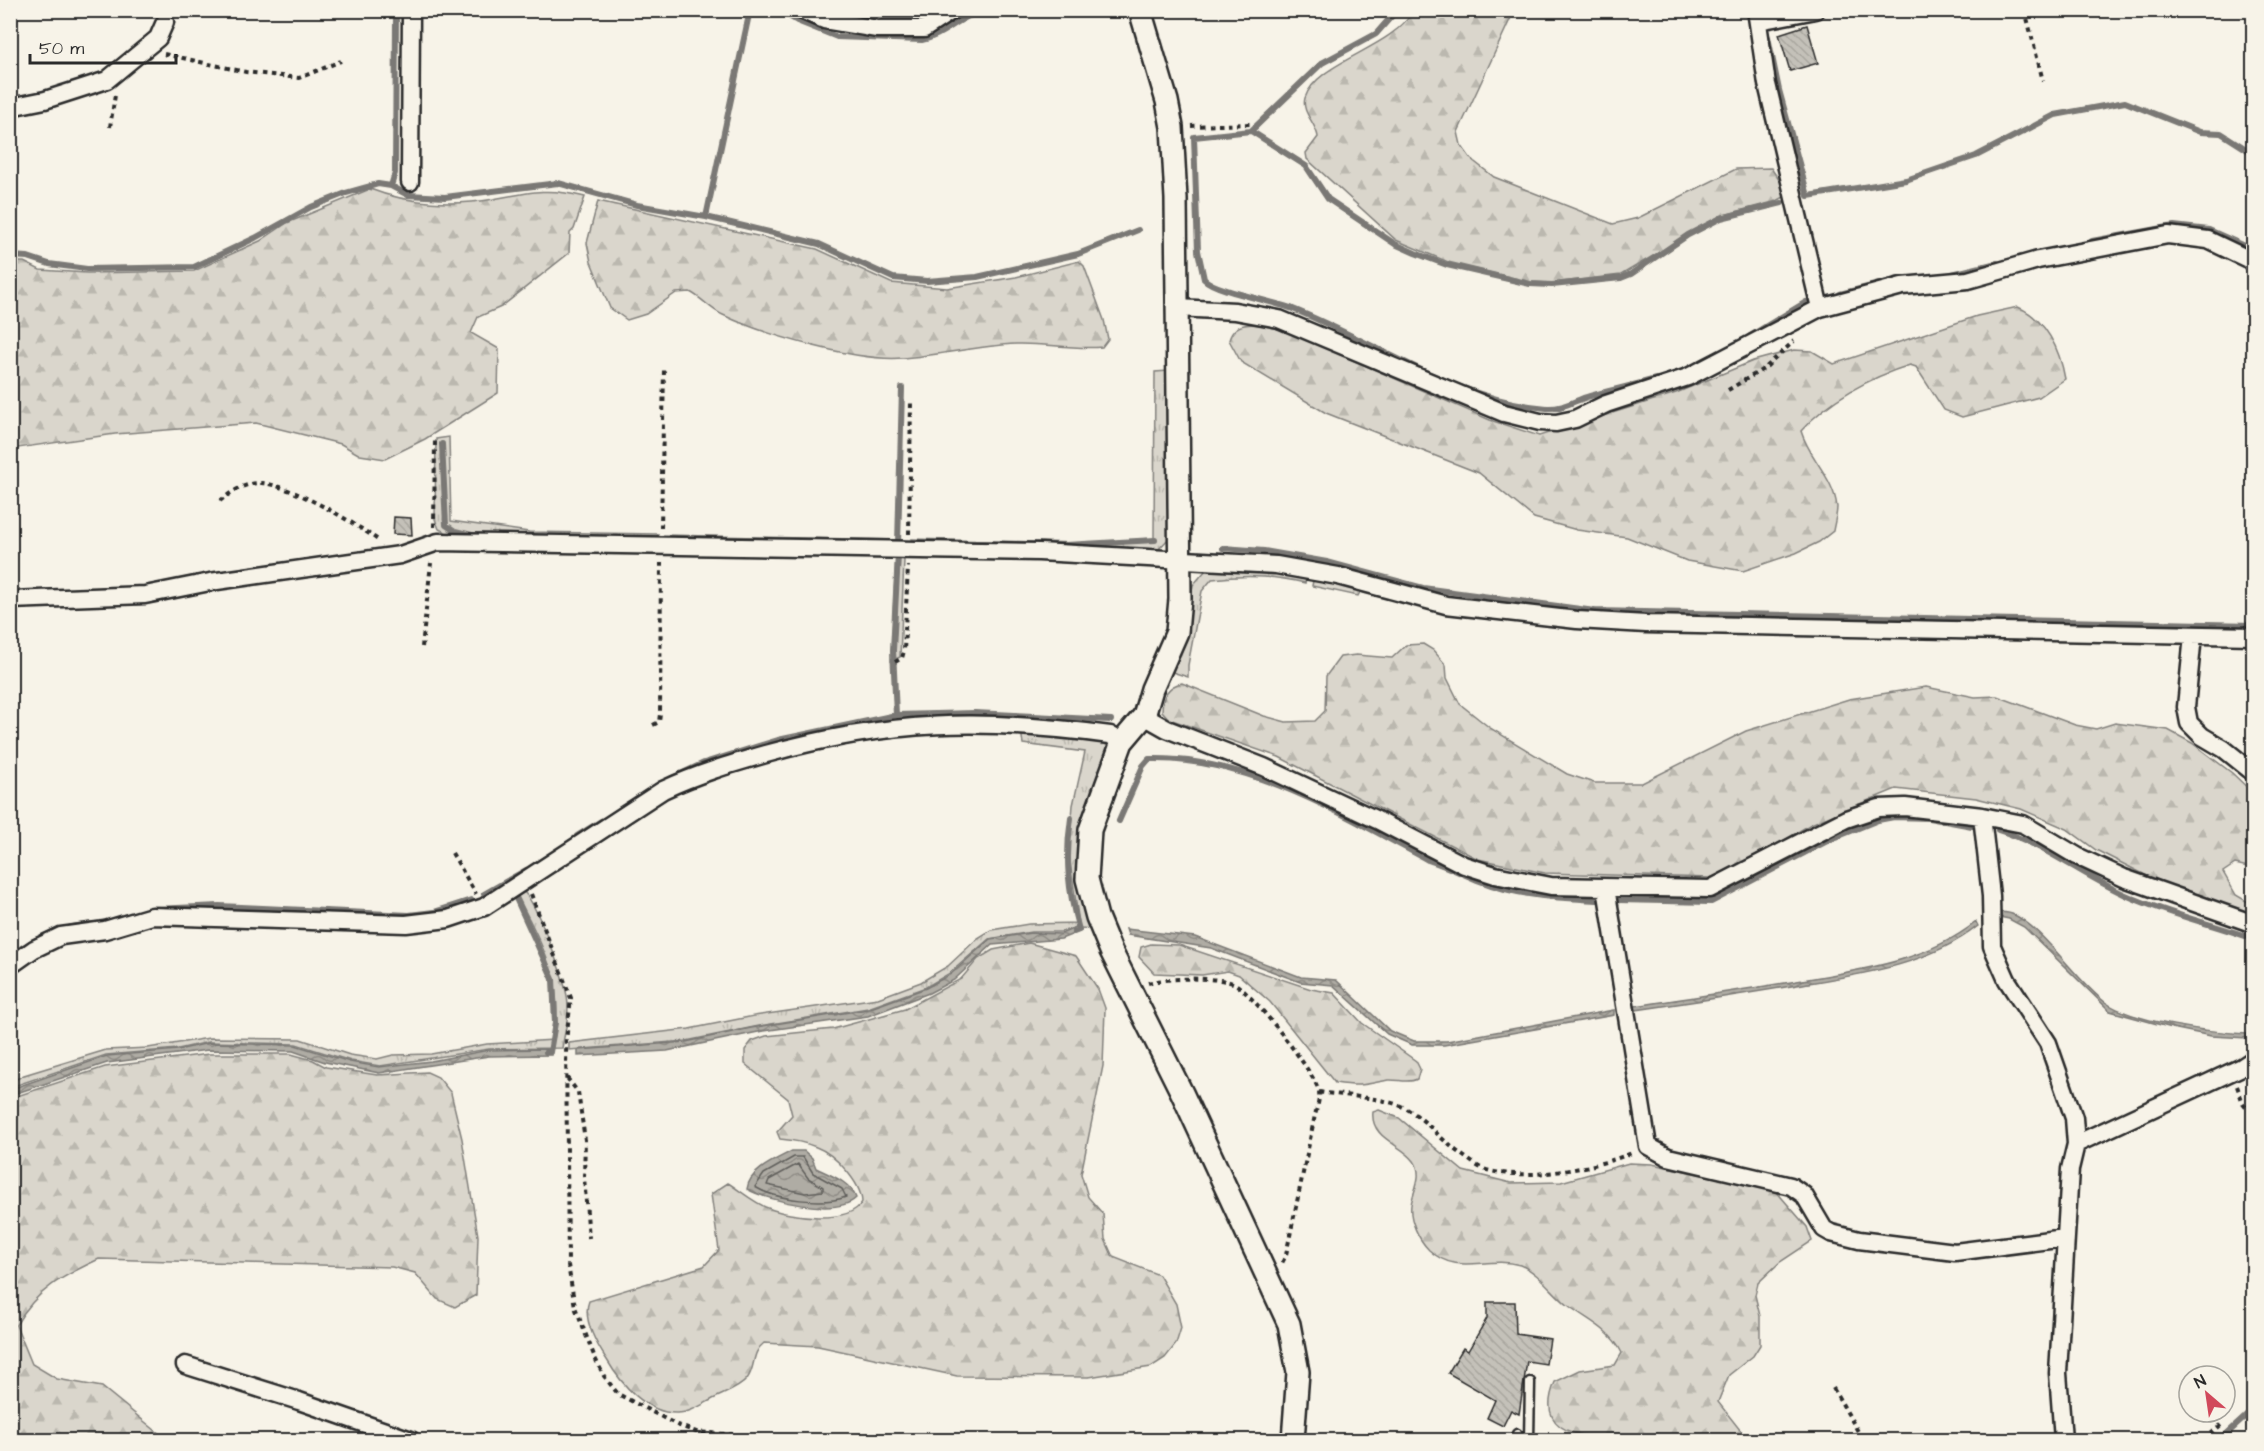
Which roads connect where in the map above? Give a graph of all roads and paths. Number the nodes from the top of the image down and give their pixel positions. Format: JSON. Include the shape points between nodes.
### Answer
{"nodes":[{"id":1,"x":411,"y":10,"type":"edge"},
{"id":2,"x":801,"y":10,"type":"edge"},
{"id":3,"x":953,"y":10,"type":"edge"},
{"id":4,"x":1140,"y":10,"type":"edge"},
{"id":5,"x":1816,"y":10,"type":"edge"},
{"id":6,"x":2025,"y":10,"type":"edge"},
{"id":7,"x":1757,"y":16,"type":"edge"},
{"id":8,"x":165,"y":22,"type":"dead end"},
{"id":9,"x":146,"y":49,"type":"junction"},
{"id":10,"x":340,"y":61,"type":"dead end"},
{"id":11,"x":113,"y":76,"type":"junction"},
{"id":12,"x":2043,"y":81,"type":"dead end"},
{"id":13,"x":10,"y":107,"type":"edge"},
{"id":14,"x":1250,"y":124,"type":"dead end"},
{"id":15,"x":110,"y":127,"type":"dead end"},
{"id":16,"x":1172,"y":127,"type":"junction"},
{"id":17,"x":410,"y":182,"type":"dead end"},
{"id":18,"x":2253,"y":262,"type":"edge"},
{"id":19,"x":1177,"y":308,"type":"junction"},
{"id":20,"x":1820,"y":308,"type":"junction"},
{"id":21,"x":1797,"y":320,"type":"junction"},
{"id":22,"x":664,"y":370,"type":"dead end"},
{"id":23,"x":1728,"y":390,"type":"dead end"},
{"id":24,"x":911,"y":401,"type":"dead end"},
{"id":25,"x":435,"y":440,"type":"dead end"},
{"id":26,"x":220,"y":501,"type":"dead end"},
{"id":27,"x":381,"y":542,"type":"dead end"},
{"id":28,"x":435,"y":543,"type":"junction"},
{"id":29,"x":661,"y":547,"type":"junction"},
{"id":30,"x":908,"y":549,"type":"junction"},
{"id":31,"x":1180,"y":560,"type":"junction"},
{"id":32,"x":10,"y":600,"type":"edge"},
{"id":33,"x":2193,"y":635,"type":"junction"},
{"id":34,"x":2253,"y":636,"type":"edge"},
{"id":35,"x":422,"y":647,"type":"dead end"},
{"id":36,"x":895,"y":662,"type":"dead end"},
{"id":37,"x":1144,"y":716,"type":"junction"},
{"id":38,"x":653,"y":724,"type":"dead end"},
{"id":39,"x":1122,"y":742,"type":"junction"},
{"id":40,"x":2253,"y":773,"type":"edge"},
{"id":41,"x":1982,"y":816,"type":"junction"},
{"id":42,"x":452,"y":853,"type":"dead end"},
{"id":43,"x":526,"y":881,"type":"junction"},
{"id":44,"x":1606,"y":888,"type":"junction"},
{"id":45,"x":484,"y":907,"type":"junction"},
{"id":46,"x":2253,"y":924,"type":"edge"},
{"id":47,"x":10,"y":966,"type":"edge"},
{"id":48,"x":1131,"y":989,"type":"junction"},
{"id":49,"x":2253,"y":1059,"type":"edge"},
{"id":50,"x":2234,"y":1071,"type":"junction"},
{"id":51,"x":566,"y":1076,"type":"junction"},
{"id":52,"x":1319,"y":1092,"type":"junction"},
{"id":53,"x":2253,"y":1116,"type":"edge"},
{"id":54,"x":2076,"y":1144,"type":"junction"},
{"id":55,"x":1648,"y":1146,"type":"junction"},
{"id":56,"x":589,"y":1238,"type":"dead end"},
{"id":57,"x":2065,"y":1238,"type":"junction"},
{"id":58,"x":1271,"y":1285,"type":"junction"},
{"id":59,"x":185,"y":1365,"type":"dead end"},
{"id":60,"x":1530,"y":1382,"type":"dead end"},
{"id":61,"x":1833,"y":1388,"type":"dead end"},
{"id":62,"x":2222,"y":1424,"type":"dead end"},
{"id":63,"x":411,"y":1440,"type":"edge"},
{"id":64,"x":806,"y":1440,"type":"edge"},
{"id":65,"x":1293,"y":1440,"type":"edge"},
{"id":66,"x":1529,"y":1440,"type":"edge"},
{"id":67,"x":1863,"y":1440,"type":"edge"},
{"id":68,"x":2063,"y":1440,"type":"edge"},
{"id":69,"x":2204,"y":1440,"type":"edge"}],
"edges":[{"from":1,"to":17,"type":"street"},
{"from":2,"to":3,"type":"street","via":[[851,27],[924,29]]},
{"from":4,"to":16,"type":"street"},
{"from":5,"to":7,"type":"street"},
{"from":6,"to":12,"type":"path"},
{"from":7,"to":20,"type":"street","via":[[1767,84]]},
{"from":8,"to":9,"type":"street","via":[[158,38]]},
{"from":9,"to":10,"type":"path","via":[[212,66],[299,78]]},
{"from":9,"to":11,"type":"street"},
{"from":11,"to":13,"type":"street","via":[[45,100]]},
{"from":11,"to":15,"type":"path","via":[[116,88]]},
{"from":14,"to":16,"type":"path"},
{"from":16,"to":19,"type":"street"},
{"from":18,"to":20,"type":"street","via":[[2208,240],[2168,235],[2038,260],[1968,280],[1902,286]]},
{"from":19,"to":21,"type":"street","via":[[1235,311],[1279,319],[1521,419],[1556,423],[1688,378]]},
{"from":19,"to":31,"type":"street"},
{"from":20,"to":21,"type":"street"},
{"from":21,"to":23,"type":"path","via":[[1793,344],[1765,368]]},
{"from":22,"to":29,"type":"path"},
{"from":24,"to":30,"type":"path"},
{"from":25,"to":28,"type":"path"},
{"from":26,"to":27,"type":"path","via":[[238,488],[262,483],[322,507]]},
{"from":28,"to":29,"type":"street"},
{"from":28,"to":32,"type":"street","via":[[400,555],[145,595]]},
{"from":28,"to":35,"type":"path"},
{"from":29,"to":30,"type":"street"},
{"from":29,"to":38,"type":"path","via":[[660,714],[659,722]]},
{"from":30,"to":31,"type":"street"},
{"from":30,"to":36,"type":"path","via":[[904,651]]},
{"from":31,"to":33,"type":"street","via":[[1276,565],[1338,576],[1446,605],[1577,620]]},
{"from":31,"to":37,"type":"street","via":[[1177,632]]},
{"from":33,"to":34,"type":"street"},
{"from":33,"to":40,"type":"street","via":[[2186,707],[2189,723]]},
{"from":37,"to":39,"type":"street"},
{"from":37,"to":44,"type":"street","via":[[1264,767],[1464,865],[1551,886]]},
{"from":39,"to":43,"type":"street","via":[[1110,735],[993,723],[874,730],[797,745],[697,774],[663,790]]},
{"from":39,"to":48,"type":"street","via":[[1090,830],[1087,879],[1097,918]]},
{"from":41,"to":44,"type":"street","via":[[1879,808],[1817,833],[1710,889]]},
{"from":41,"to":46,"type":"street","via":[[2023,824],[2124,878]]},
{"from":41,"to":54,"type":"street","via":[[1992,946],[2007,980],[2048,1043],[2074,1118]]},
{"from":42,"to":45,"type":"path"},
{"from":43,"to":45,"type":"street"},
{"from":43,"to":51,"type":"path","via":[[571,998]]},
{"from":44,"to":55,"type":"street"},
{"from":45,"to":47,"type":"street","via":[[448,919],[406,924],[152,916],[105,930],[61,936]]},
{"from":48,"to":52,"type":"path","via":[[1151,981],[1221,980],[1235,984],[1293,1048]]},
{"from":48,"to":58,"type":"street"},
{"from":49,"to":50,"type":"street"},
{"from":50,"to":53,"type":"path","via":[[2243,1103]]},
{"from":50,"to":54,"type":"street"},
{"from":51,"to":56,"type":"path","via":[[580,1102]]},
{"from":51,"to":64,"type":"path","via":[[570,1274],[575,1307],[604,1376],[618,1394],[696,1432]]},
{"from":52,"to":55,"type":"path","via":[[1398,1105],[1416,1114],[1459,1154],[1481,1168],[1510,1174],[1570,1169],[1620,1158]]},
{"from":52,"to":58,"type":"path","via":[[1286,1255]]},
{"from":54,"to":57,"type":"street","via":[[2070,1168]]},
{"from":55,"to":57,"type":"street","via":[[1668,1157],[1791,1186],[1804,1195],[1820,1225],[1840,1236],[1955,1252]]},
{"from":57,"to":68,"type":"street","via":[[2058,1373]]},
{"from":58,"to":65,"type":"street","via":[[1289,1324],[1298,1372]]},
{"from":59,"to":63,"type":"street"},
{"from":60,"to":66,"type":"lane"},
{"from":61,"to":67,"type":"path"},
{"from":62,"to":69,"type":"path"}]}
